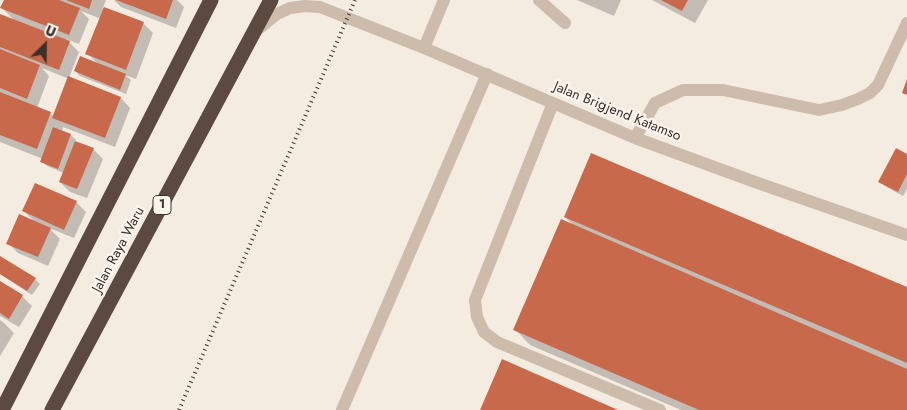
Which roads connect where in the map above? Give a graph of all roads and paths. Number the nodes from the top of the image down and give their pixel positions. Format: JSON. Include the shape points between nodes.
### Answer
{"nodes":[{"id":1,"x":211,"y":0,"type":"edge"},
{"id":2,"x":271,"y":0,"type":"edge"},
{"id":3,"x":444,"y":0,"type":"edge"},
{"id":4,"x":539,"y":0,"type":"edge"},
{"id":5,"x":318,"y":3,"type":"edge"},
{"id":6,"x":565,"y":23,"type":"dead end"},
{"id":7,"x":907,"y":23,"type":"edge"},
{"id":8,"x":253,"y":35,"type":"junction"},
{"id":9,"x":424,"y":48,"type":"junction"},
{"id":10,"x":487,"y":74,"type":"junction"},
{"id":11,"x":553,"y":103,"type":"junction"},
{"id":12,"x":635,"y":138,"type":"junction"},
{"id":13,"x":907,"y":235,"type":"edge"},
{"id":14,"x":2,"y":410,"type":"edge"},
{"id":15,"x":52,"y":410,"type":"edge"},
{"id":16,"x":342,"y":410,"type":"edge"},
{"id":17,"x":660,"y":410,"type":"edge"}],
"edges":[{"from":1,"to":14,"type":"highway"},
{"from":2,"to":8,"type":"highway","name":"Jalan Raya Waru","number":"1"},
{"from":3,"to":9,"type":"street"},
{"from":4,"to":6,"type":"street"},
{"from":5,"to":8,"type":"street","name":"Jalan Brigjend Katamso","via":[[277,14]]},
{"from":5,"to":9,"type":"street","name":"Jalan Brigjend Katamso"},
{"from":7,"to":12,"type":"street","via":[[878,85],[858,99],[819,110],[723,90],[683,90],[656,103]]},
{"from":8,"to":15,"type":"highway","name":"Jalan Raya Waru","number":"1"},
{"from":9,"to":10,"type":"street","name":"Jalan Brigjend Katamso"},
{"from":10,"to":11,"type":"street","name":"Jalan Brigjend Katamso"},
{"from":10,"to":16,"type":"street"},
{"from":11,"to":12,"type":"street","name":"Jalan Brigjend Katamso"},
{"from":11,"to":17,"type":"street","via":[[475,300],[477,317],[484,332],[496,342]]},
{"from":12,"to":13,"type":"street","name":"Jalan Brigjend Katamso"}]}
